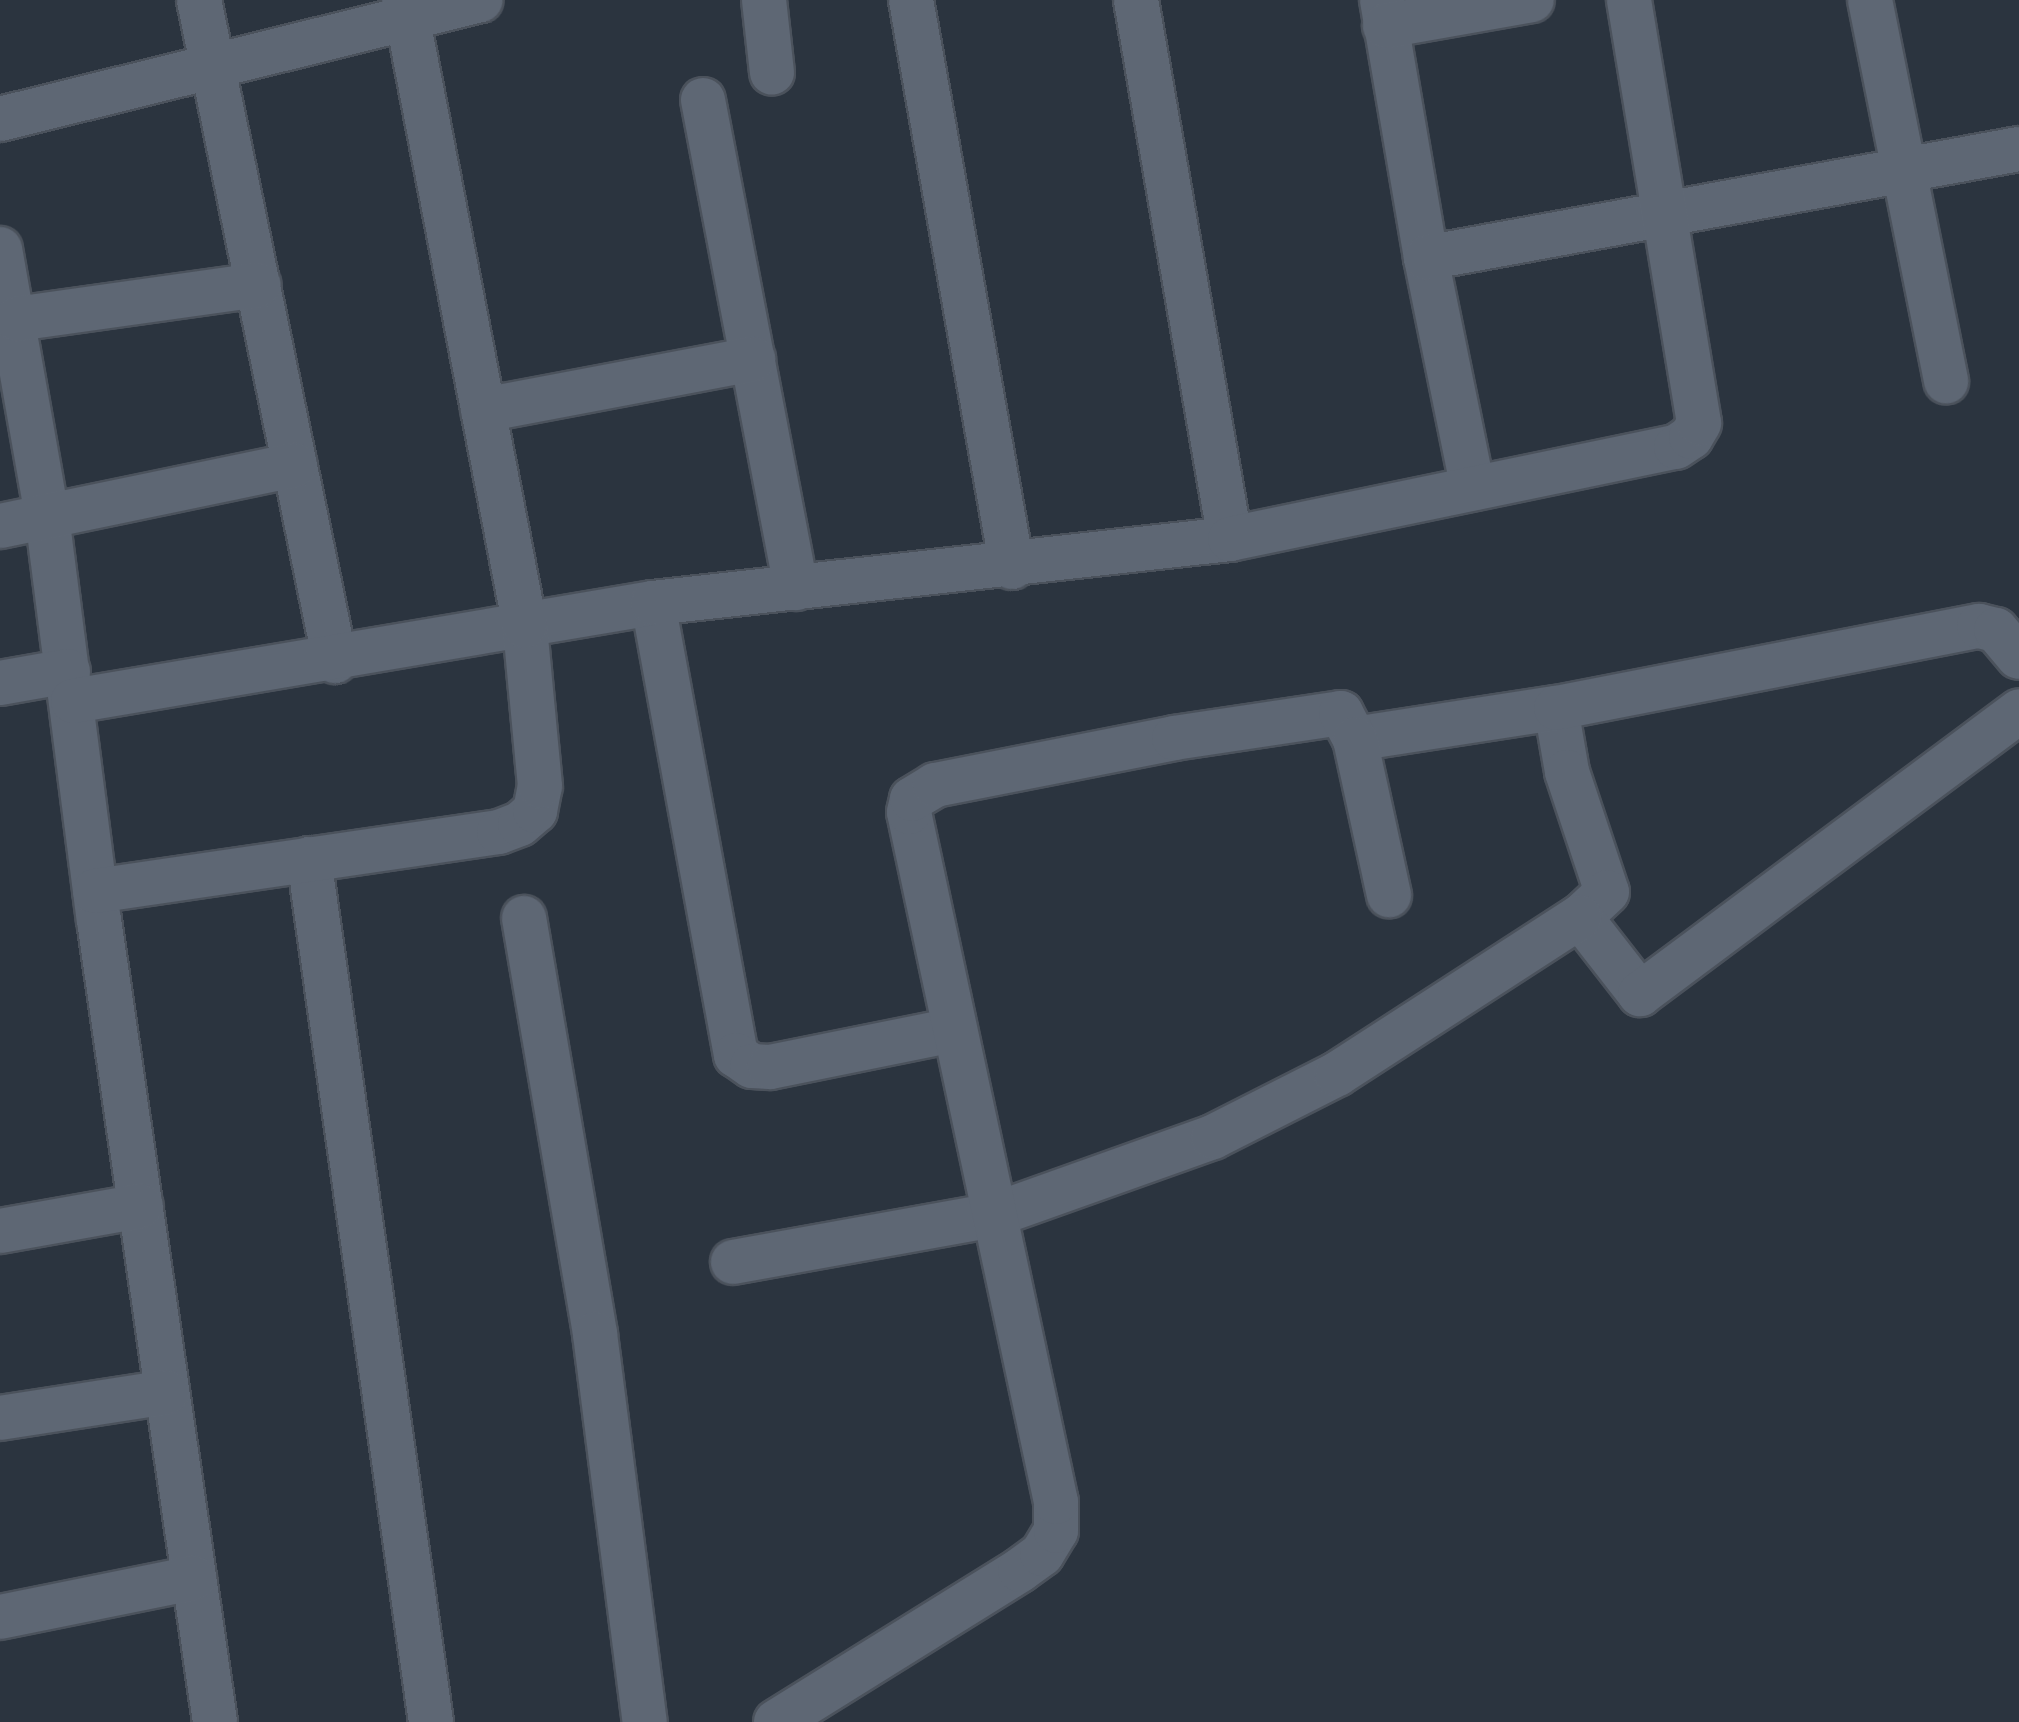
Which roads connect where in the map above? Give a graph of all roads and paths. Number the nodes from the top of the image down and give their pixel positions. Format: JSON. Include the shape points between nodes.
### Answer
{"nodes":[{"id":1,"x":199,"y":0,"type":"edge"},
{"id":2,"x":480,"y":0,"type":"edge"},
{"id":3,"x":764,"y":0,"type":"edge"},
{"id":4,"x":911,"y":0,"type":"edge"},
{"id":5,"x":1136,"y":0,"type":"edge"},
{"id":6,"x":1532,"y":0,"type":"edge"},
{"id":7,"x":1629,"y":0,"type":"edge"},
{"id":8,"x":1870,"y":0,"type":"edge"},
{"id":9,"x":406,"y":9,"type":"edge"},
{"id":10,"x":1383,"y":13,"type":"edge"},
{"id":11,"x":215,"y":70,"type":"junction"},
{"id":12,"x":772,"y":73,"type":"dead end"},
{"id":13,"x":703,"y":100,"type":"dead end"},
{"id":14,"x":0,"y":119,"type":"edge"},
{"id":15,"x":2019,"y":149,"type":"edge"},
{"id":16,"x":1907,"y":170,"type":"junction"},
{"id":17,"x":1665,"y":216,"type":"junction"},
{"id":18,"x":0,"y":249,"type":"edge"},
{"id":19,"x":1426,"y":258,"type":"junction"},
{"id":20,"x":259,"y":285,"type":"junction"},
{"id":21,"x":16,"y":319,"type":"junction"},
{"id":22,"x":753,"y":359,"type":"junction"},
{"id":23,"x":1946,"y":381,"type":"dead end"},
{"id":24,"x":483,"y":410,"type":"junction"},
{"id":25,"x":295,"y":465,"type":"junction"},
{"id":26,"x":1473,"y":488,"type":"junction"},
{"id":27,"x":47,"y":516,"type":"junction"},
{"id":28,"x":0,"y":526,"type":"edge"},
{"id":29,"x":1230,"y":539,"type":"junction"},
{"id":30,"x":1012,"y":567,"type":"junction"},
{"id":31,"x":796,"y":588,"type":"junction"},
{"id":32,"x":653,"y":603,"type":"junction"},
{"id":33,"x":525,"y":626,"type":"junction"},
{"id":34,"x":2019,"y":657,"type":"edge"},
{"id":35,"x":335,"y":661,"type":"junction"},
{"id":36,"x":0,"y":683,"type":"edge"},
{"id":37,"x":70,"y":686,"type":"junction"},
{"id":38,"x":1556,"y":708,"type":"junction"},
{"id":39,"x":2019,"y":711,"type":"edge"},
{"id":40,"x":1355,"y":739,"type":"junction"},
{"id":41,"x":309,"y":859,"type":"junction"},
{"id":42,"x":95,"y":891,"type":"junction"},
{"id":43,"x":1389,"y":895,"type":"dead end"},
{"id":44,"x":1580,"y":917,"type":"junction"},
{"id":45,"x":524,"y":918,"type":"dead end"},
{"id":46,"x":954,"y":1030,"type":"junction"},
{"id":47,"x":141,"y":1206,"type":"junction"},
{"id":48,"x":994,"y":1215,"type":"junction"},
{"id":49,"x":0,"y":1231,"type":"edge"},
{"id":50,"x":733,"y":1262,"type":"dead end"},
{"id":51,"x":167,"y":1392,"type":"junction"},
{"id":52,"x":0,"y":1418,"type":"edge"},
{"id":53,"x":194,"y":1578,"type":"junction"},
{"id":54,"x":0,"y":1617,"type":"edge"},
{"id":55,"x":215,"y":1722,"type":"edge"},
{"id":56,"x":431,"y":1722,"type":"edge"},
{"id":57,"x":645,"y":1722,"type":"edge"},
{"id":58,"x":776,"y":1722,"type":"edge"}],
"edges":[{"from":1,"to":11,"type":"street"},
{"from":2,"to":9,"type":"street"},
{"from":3,"to":12,"type":"street"},
{"from":4,"to":30,"type":"street"},
{"from":5,"to":29,"type":"street"},
{"from":6,"to":10,"type":"street"},
{"from":7,"to":17,"type":"street"},
{"from":8,"to":16,"type":"street"},
{"from":9,"to":11,"type":"street"},
{"from":9,"to":24,"type":"street"},
{"from":10,"to":19,"type":"street"},
{"from":11,"to":14,"type":"street"},
{"from":11,"to":20,"type":"street"},
{"from":13,"to":22,"type":"street"},
{"from":15,"to":16,"type":"street"},
{"from":16,"to":17,"type":"street"},
{"from":16,"to":23,"type":"street"},
{"from":17,"to":19,"type":"street"},
{"from":17,"to":26,"type":"street","via":[[1699,423],[1691,437],[1676,447]]},
{"from":18,"to":21,"type":"street"},
{"from":19,"to":26,"type":"street"},
{"from":20,"to":21,"type":"street"},
{"from":20,"to":25,"type":"street"},
{"from":21,"to":27,"type":"street"},
{"from":22,"to":24,"type":"street"},
{"from":22,"to":31,"type":"street"},
{"from":24,"to":33,"type":"street"},
{"from":25,"to":27,"type":"street"},
{"from":25,"to":35,"type":"street"},
{"from":26,"to":29,"type":"street"},
{"from":27,"to":28,"type":"street"},
{"from":27,"to":37,"type":"street"},
{"from":29,"to":30,"type":"street"},
{"from":30,"to":31,"type":"street"},
{"from":31,"to":32,"type":"street"},
{"from":32,"to":33,"type":"street"},
{"from":32,"to":46,"type":"street","via":[[736,1055],[752,1066],[770,1067]]},
{"from":33,"to":35,"type":"street"},
{"from":33,"to":41,"type":"street","via":[[540,786],[535,811],[499,832]]},
{"from":34,"to":38,"type":"street","via":[[1996,630],[1979,626]]},
{"from":35,"to":37,"type":"street"},
{"from":36,"to":37,"type":"street"},
{"from":37,"to":42,"type":"street"},
{"from":38,"to":40,"type":"street"},
{"from":38,"to":44,"type":"street","via":[[1577,808],[1607,892]]},
{"from":39,"to":44,"type":"street","via":[[1649,992],[1640,994],[1632,988]]},
{"from":40,"to":43,"type":"street"},
{"from":40,"to":46,"type":"street","via":[[1341,713],[1325,712],[922,789],[909,812]]},
{"from":41,"to":42,"type":"street"},
{"from":41,"to":56,"type":"street"},
{"from":42,"to":47,"type":"street"},
{"from":44,"to":48,"type":"street","via":[[1395,1038],[1269,1111],[1213,1137]]},
{"from":45,"to":57,"type":"street","via":[[595,1334]]},
{"from":46,"to":48,"type":"street"},
{"from":47,"to":49,"type":"street"},
{"from":47,"to":51,"type":"street"},
{"from":48,"to":50,"type":"street"},
{"from":48,"to":58,"type":"street","via":[[1056,1502],[1056,1531],[1042,1554],[1020,1570]]},
{"from":51,"to":52,"type":"street"},
{"from":51,"to":53,"type":"street"},
{"from":53,"to":54,"type":"street"},
{"from":53,"to":55,"type":"street"}]}
